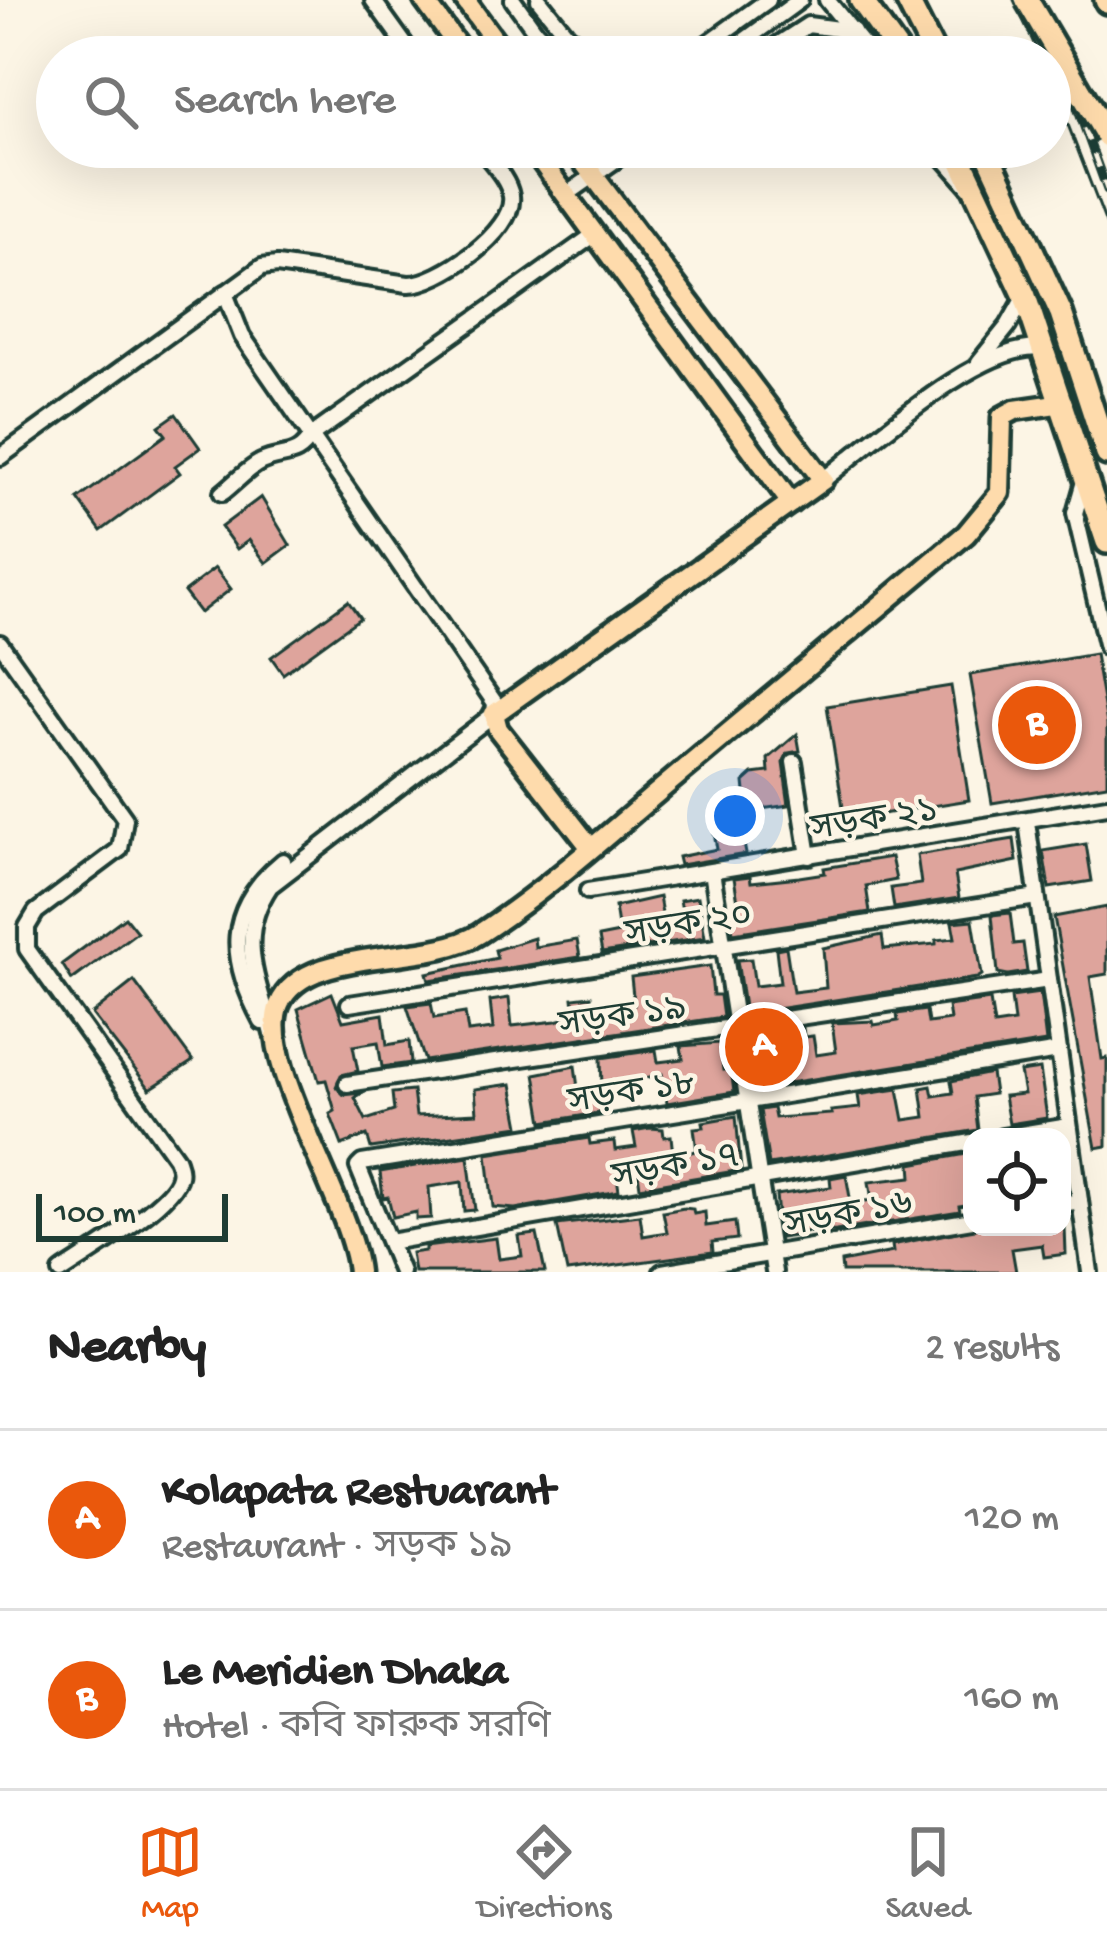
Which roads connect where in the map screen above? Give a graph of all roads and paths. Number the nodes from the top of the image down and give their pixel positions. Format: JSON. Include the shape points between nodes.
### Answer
{"nodes":[{"id":1,"x":373,"y":0,"type":"edge"},
{"id":2,"x":424,"y":0,"type":"edge"},
{"id":3,"x":465,"y":0,"type":"edge"},
{"id":4,"x":513,"y":0,"type":"edge"},
{"id":5,"x":539,"y":0,"type":"edge"},
{"id":6,"x":768,"y":0,"type":"edge"},
{"id":7,"x":800,"y":0,"type":"edge"},
{"id":8,"x":827,"y":0,"type":"edge"},
{"id":9,"x":861,"y":0,"type":"edge"},
{"id":10,"x":908,"y":0,"type":"edge"},
{"id":11,"x":1027,"y":0,"type":"edge"},
{"id":12,"x":853,"y":31,"type":"junction"},
{"id":13,"x":399,"y":36,"type":"edge"},
{"id":14,"x":451,"y":36,"type":"edge"},
{"id":15,"x":491,"y":36,"type":"edge"},
{"id":16,"x":540,"y":36,"type":"edge"},
{"id":17,"x":568,"y":36,"type":"edge"},
{"id":18,"x":718,"y":36,"type":"edge"},
{"id":19,"x":751,"y":36,"type":"edge"},
{"id":20,"x":792,"y":36,"type":"edge"},
{"id":21,"x":857,"y":36,"type":"edge"},
{"id":22,"x":887,"y":36,"type":"edge"},
{"id":23,"x":926,"y":36,"type":"edge"},
{"id":24,"x":1048,"y":36,"type":"edge"},
{"id":25,"x":1071,"y":75,"type":"edge"},
{"id":26,"x":1107,"y":136,"type":"edge"},
{"id":27,"x":495,"y":168,"type":"edge"},
{"id":28,"x":546,"y":168,"type":"edge"},
{"id":29,"x":587,"y":168,"type":"edge"},
{"id":30,"x":604,"y":168,"type":"edge"},
{"id":31,"x":953,"y":168,"type":"edge"},
{"id":32,"x":966,"y":168,"type":"edge"},
{"id":33,"x":995,"y":168,"type":"edge"},
{"id":34,"x":593,"y":176,"type":"junction"},
{"id":35,"x":566,"y":195,"type":"junction"},
{"id":36,"x":981,"y":199,"type":"junction"},
{"id":37,"x":595,"y":234,"type":"junction"},
{"id":38,"x":225,"y":293,"type":"junction"},
{"id":39,"x":1025,"y":296,"type":"junction"},
{"id":40,"x":1045,"y":349,"type":"junction"},
{"id":41,"x":976,"y":366,"type":"junction"},
{"id":42,"x":1063,"y":403,"type":"junction"},
{"id":43,"x":311,"y":436,"type":"junction"},
{"id":44,"x":1107,"y":454,"type":"edge"},
{"id":45,"x":0,"y":457,"type":"edge"},
{"id":46,"x":1086,"y":473,"type":"junction"},
{"id":47,"x":823,"y":479,"type":"junction"},
{"id":48,"x":222,"y":493,"type":"dead end"},
{"id":49,"x":791,"y":503,"type":"junction"},
{"id":50,"x":1107,"y":542,"type":"edge"},
{"id":51,"x":0,"y":643,"type":"edge"},
{"id":52,"x":1107,"y":648,"type":"edge"},
{"id":53,"x":494,"y":714,"type":"junction"},
{"id":54,"x":794,"y":763,"type":"dead end"},
{"id":55,"x":1107,"y":806,"type":"edge"},
{"id":56,"x":1027,"y":822,"type":"junction"},
{"id":57,"x":591,"y":848,"type":"junction"},
{"id":58,"x":808,"y":856,"type":"junction"},
{"id":59,"x":712,"y":871,"type":"junction"},
{"id":60,"x":587,"y":891,"type":"dead end"},
{"id":61,"x":1037,"y":897,"type":"junction"},
{"id":62,"x":724,"y":946,"type":"junction"},
{"id":63,"x":1049,"y":980,"type":"junction"},
{"id":64,"x":349,"y":1004,"type":"dead end"},
{"id":65,"x":736,"y":1026,"type":"junction"},
{"id":66,"x":274,"y":1047,"type":"junction"},
{"id":67,"x":1059,"y":1051,"type":"junction"},
{"id":68,"x":347,"y":1084,"type":"dead end"},
{"id":69,"x":748,"y":1100,"type":"junction"},
{"id":70,"x":1069,"y":1126,"type":"junction"},
{"id":71,"x":1057,"y":1128,"type":"edge"},
{"id":72,"x":963,"y":1144,"type":"edge"},
{"id":73,"x":760,"y":1179,"type":"junction"},
{"id":74,"x":1080,"y":1201,"type":"junction"},
{"id":75,"x":1071,"y":1202,"type":"edge"},
{"id":76,"x":963,"y":1222,"type":"edge"},
{"id":77,"x":389,"y":1242,"type":"junction"},
{"id":78,"x":772,"y":1255,"type":"junction"},
{"id":79,"x":61,"y":1272,"type":"edge"},
{"id":80,"x":358,"y":1272,"type":"edge"},
{"id":81,"x":401,"y":1272,"type":"edge"},
{"id":82,"x":662,"y":1272,"type":"edge"},
{"id":83,"x":774,"y":1272,"type":"edge"},
{"id":84,"x":1090,"y":1272,"type":"edge"}],
"edges":[{"from":1,"to":13,"type":"street"},
{"from":2,"to":14,"type":"main road"},
{"from":3,"to":15,"type":"main road"},
{"from":4,"to":16,"type":"street"},
{"from":5,"to":17,"type":"street"},
{"from":6,"to":18,"type":"street"},
{"from":7,"to":19,"type":"street"},
{"from":8,"to":12,"type":"street"},
{"from":9,"to":22,"type":"highway"},
{"from":10,"to":23,"type":"highway"},
{"from":11,"to":24,"type":"highway","bridge":true},
{"from":12,"to":20,"type":"street","via":[[824,24]]},
{"from":12,"to":21,"type":"street"},
{"from":25,"to":26,"type":"highway","bridge":true},
{"from":27,"to":38,"type":"street","via":[[507,185],[510,214],[500,232],[427,283],[270,265]]},
{"from":28,"to":35,"type":"main road"},
{"from":29,"to":34,"type":"main road"},
{"from":30,"to":34,"type":"street"},
{"from":31,"to":36,"type":"street"},
{"from":32,"to":36,"type":"highway"},
{"from":33,"to":44,"type":"highway","via":[[1061,313]]},
{"from":34,"to":35,"type":"street"},
{"from":34,"to":47,"type":"main road"},
{"from":35,"to":37,"type":"main road"},
{"from":36,"to":39,"type":"highway"},
{"from":37,"to":43,"type":"street"},
{"from":37,"to":49,"type":"main road"},
{"from":38,"to":43,"type":"street","via":[[242,336]]},
{"from":38,"to":45,"type":"street"},
{"from":39,"to":40,"type":"highway"},
{"from":39,"to":41,"type":"street"},
{"from":40,"to":41,"type":"street","via":[[1014,349]]},
{"from":40,"to":42,"type":"highway"},
{"from":41,"to":47,"type":"street"},
{"from":42,"to":46,"type":"highway"},
{"from":42,"to":57,"type":"main road","via":[[1006,413],[1000,493],[966,534]]},
{"from":43,"to":48,"type":"street","via":[[293,456],[261,462]]},
{"from":43,"to":53,"type":"street","via":[[494,699]]},
{"from":46,"to":50,"type":"highway"},
{"from":46,"to":52,"type":"street","via":[[1075,513]]},
{"from":47,"to":49,"type":"main road"},
{"from":49,"to":53,"type":"main road"},
{"from":51,"to":79,"type":"street","via":[[125,819],[120,849],[36,912],[28,949],[180,1171],[157,1204]]},
{"from":53,"to":57,"type":"main road"},
{"from":53,"to":66,"type":"street","via":[[283,862],[240,921],[243,981]]},
{"from":54,"to":58,"type":"street"},
{"from":55,"to":56,"type":"street","name":"সড়ক ২১"},
{"from":56,"to":58,"type":"street","name":"সড়ক ২১"},
{"from":56,"to":61,"type":"street"},
{"from":57,"to":66,"type":"main road","via":[[477,936],[304,978],[279,1006]]},
{"from":58,"to":59,"type":"street","name":"সড়ক ২১"},
{"from":59,"to":60,"type":"street","name":"সড়ক ২১"},
{"from":59,"to":62,"type":"street"},
{"from":61,"to":62,"type":"street","name":"সড়ক ২০"},
{"from":61,"to":63,"type":"street"},
{"from":62,"to":64,"type":"street","name":"সড়ক ২০"},
{"from":62,"to":65,"type":"street"},
{"from":63,"to":65,"type":"street","name":"সড়ক ১৯"},
{"from":63,"to":67,"type":"street"},
{"from":65,"to":68,"type":"street","name":"সড়ক ১৯"},
{"from":65,"to":69,"type":"street"},
{"from":66,"to":80,"type":"main road","via":[[349,1229]]},
{"from":67,"to":69,"type":"street","name":"সড়ক ১৮"},
{"from":67,"to":70,"type":"street"},
{"from":69,"to":73,"type":"street"},
{"from":69,"to":77,"type":"street","name":"সড়ক ১৮","via":[[358,1167]]},
{"from":70,"to":71,"type":"street"},
{"from":70,"to":74,"type":"street"},
{"from":72,"to":73,"type":"street","name":"সড়ক ১৭"},
{"from":73,"to":77,"type":"street","name":"সড়ক ১৭"},
{"from":73,"to":78,"type":"street"},
{"from":74,"to":75,"type":"street"},
{"from":74,"to":84,"type":"street"},
{"from":76,"to":78,"type":"street","name":"সড়ক ১৬"},
{"from":77,"to":81,"type":"street"},
{"from":78,"to":82,"type":"street","name":"সড়ক ১৬"},
{"from":78,"to":83,"type":"street"}]}
